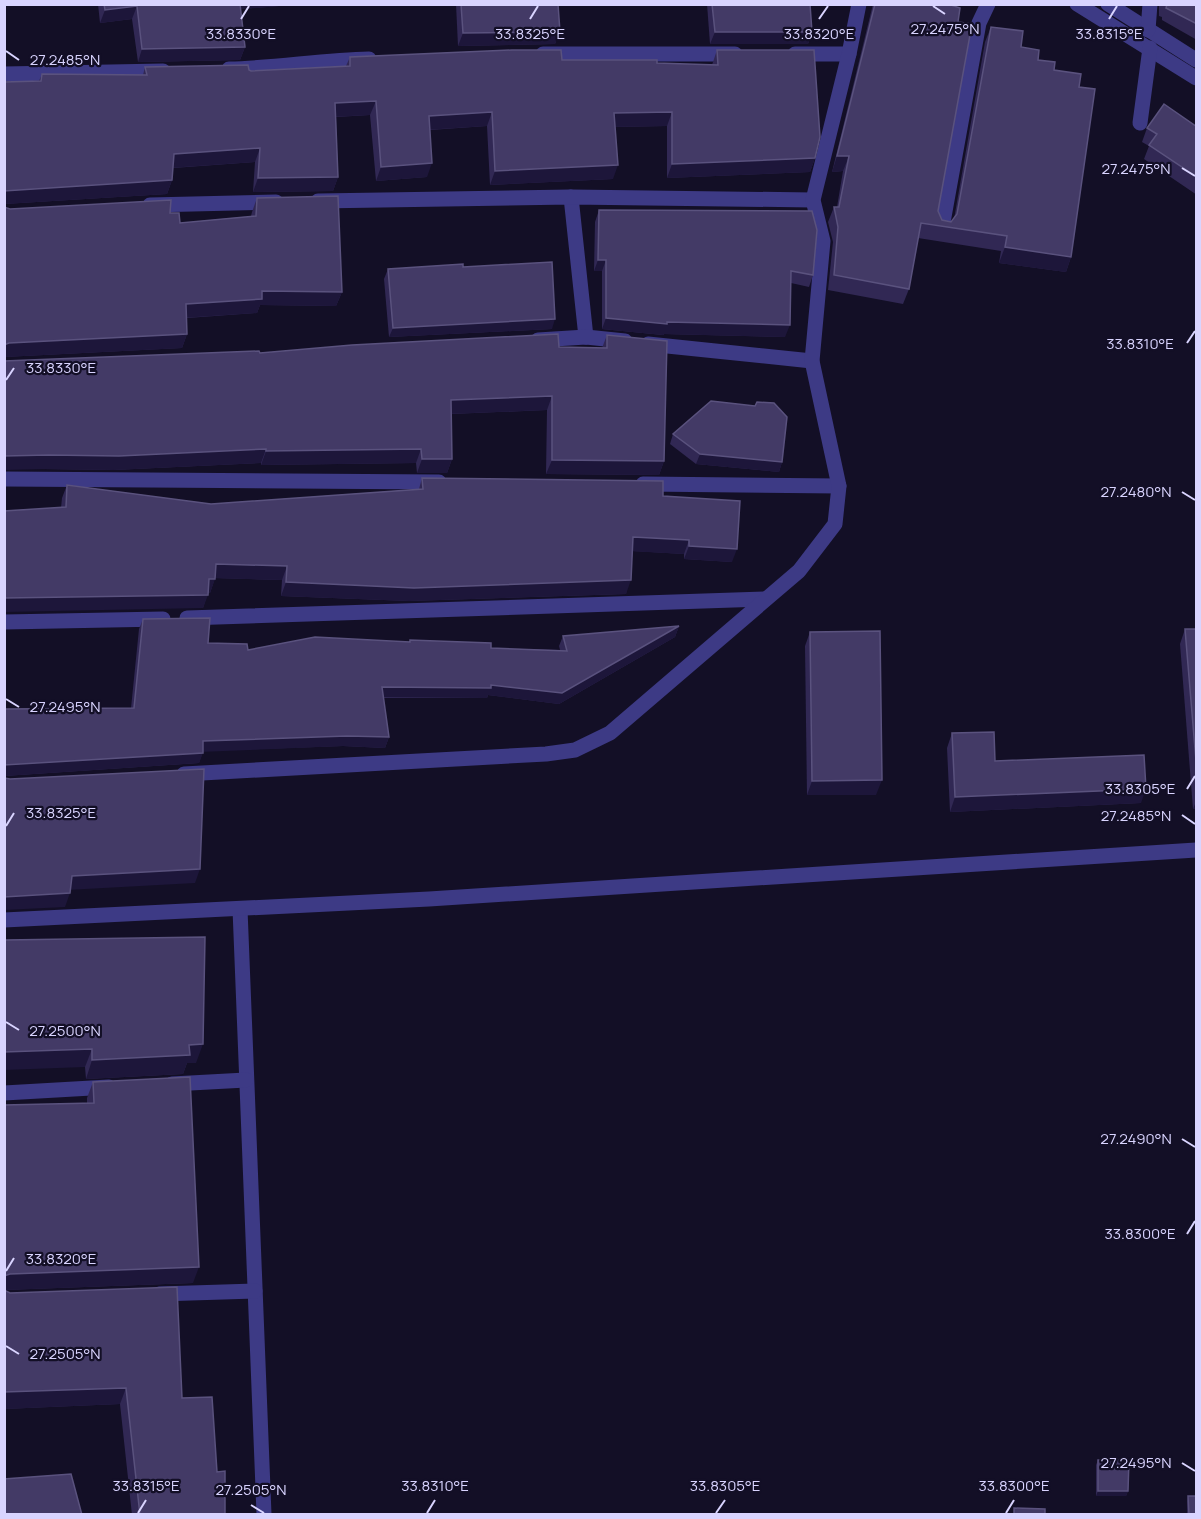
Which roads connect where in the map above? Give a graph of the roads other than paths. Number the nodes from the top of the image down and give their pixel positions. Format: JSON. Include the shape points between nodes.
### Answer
{"nodes":[{"id":1,"x":859,"y":4,"type":"edge"},
{"id":2,"x":988,"y":4,"type":"edge"},
{"id":3,"x":1077,"y":4,"type":"edge"},
{"id":4,"x":1108,"y":4,"type":"edge"},
{"id":5,"x":1150,"y":4,"type":"edge"},
{"id":6,"x":1148,"y":30,"type":"junction"},
{"id":7,"x":1150,"y":48,"type":"junction"},
{"id":8,"x":531,"y":54,"type":"edge"},
{"id":9,"x":755,"y":54,"type":"edge"},
{"id":10,"x":779,"y":54,"type":"edge"},
{"id":11,"x":849,"y":54,"type":"junction"},
{"id":12,"x":386,"y":58,"type":"edge"},
{"id":13,"x":1197,"y":60,"type":"edge"},
{"id":14,"x":211,"y":70,"type":"edge"},
{"id":15,"x":177,"y":71,"type":"edge"},
{"id":16,"x":4,"y":74,"type":"edge"},
{"id":17,"x":1197,"y":78,"type":"edge"},
{"id":18,"x":1140,"y":123,"type":"dead end"},
{"id":19,"x":571,"y":197,"type":"junction"},
{"id":20,"x":813,"y":200,"type":"junction"},
{"id":21,"x":134,"y":206,"type":"edge"},
{"id":22,"x":942,"y":228,"type":"edge"},
{"id":23,"x":586,"y":337,"type":"junction"},
{"id":24,"x":527,"y":340,"type":"edge"},
{"id":25,"x":812,"y":361,"type":"junction"},
{"id":26,"x":4,"y":479,"type":"edge"},
{"id":27,"x":459,"y":482,"type":"edge"},
{"id":28,"x":626,"y":483,"type":"edge"},
{"id":29,"x":839,"y":486,"type":"junction"},
{"id":30,"x":765,"y":599,"type":"junction"},
{"id":31,"x":4,"y":622,"type":"edge"},
{"id":32,"x":169,"y":775,"type":"edge"},
{"id":33,"x":1197,"y":850,"type":"edge"},
{"id":34,"x":240,"y":909,"type":"junction"},
{"id":35,"x":4,"y":920,"type":"edge"},
{"id":36,"x":246,"y":1080,"type":"junction"},
{"id":37,"x":154,"y":1085,"type":"edge"},
{"id":38,"x":120,"y":1087,"type":"edge"},
{"id":39,"x":4,"y":1093,"type":"edge"},
{"id":40,"x":255,"y":1291,"type":"junction"},
{"id":41,"x":141,"y":1295,"type":"edge"},
{"id":42,"x":264,"y":1515,"type":"edge"}],
"edges":[{"from":1,"to":11,"type":"street"},
{"from":2,"to":22,"type":"street","via":[[979,23]]},
{"from":3,"to":7,"type":"street"},
{"from":4,"to":6,"type":"street"},
{"from":5,"to":6,"type":"street"},
{"from":6,"to":13,"type":"street"},
{"from":7,"to":17,"type":"street"},
{"from":7,"to":18,"type":"street"},
{"from":8,"to":9,"type":"street"},
{"from":10,"to":11,"type":"street"},
{"from":11,"to":20,"type":"street"},
{"from":12,"to":14,"type":"street"},
{"from":15,"to":16,"type":"street"},
{"from":19,"to":20,"type":"street"},
{"from":19,"to":21,"type":"street"},
{"from":19,"to":23,"type":"street"},
{"from":20,"to":25,"type":"street","via":[[823,241]]},
{"from":23,"to":24,"type":"street"},
{"from":23,"to":25,"type":"street"},
{"from":25,"to":29,"type":"street"},
{"from":26,"to":27,"type":"street"},
{"from":28,"to":29,"type":"street"},
{"from":29,"to":30,"type":"street","via":[[835,524],[799,571]]},
{"from":30,"to":31,"type":"street"},
{"from":30,"to":32,"type":"street","via":[[610,733],[575,750]]},
{"from":33,"to":34,"type":"street"},
{"from":34,"to":35,"type":"street"},
{"from":34,"to":36,"type":"street"},
{"from":36,"to":37,"type":"street"},
{"from":36,"to":40,"type":"street"},
{"from":38,"to":39,"type":"street"},
{"from":40,"to":41,"type":"street"},
{"from":40,"to":42,"type":"street"}]}
